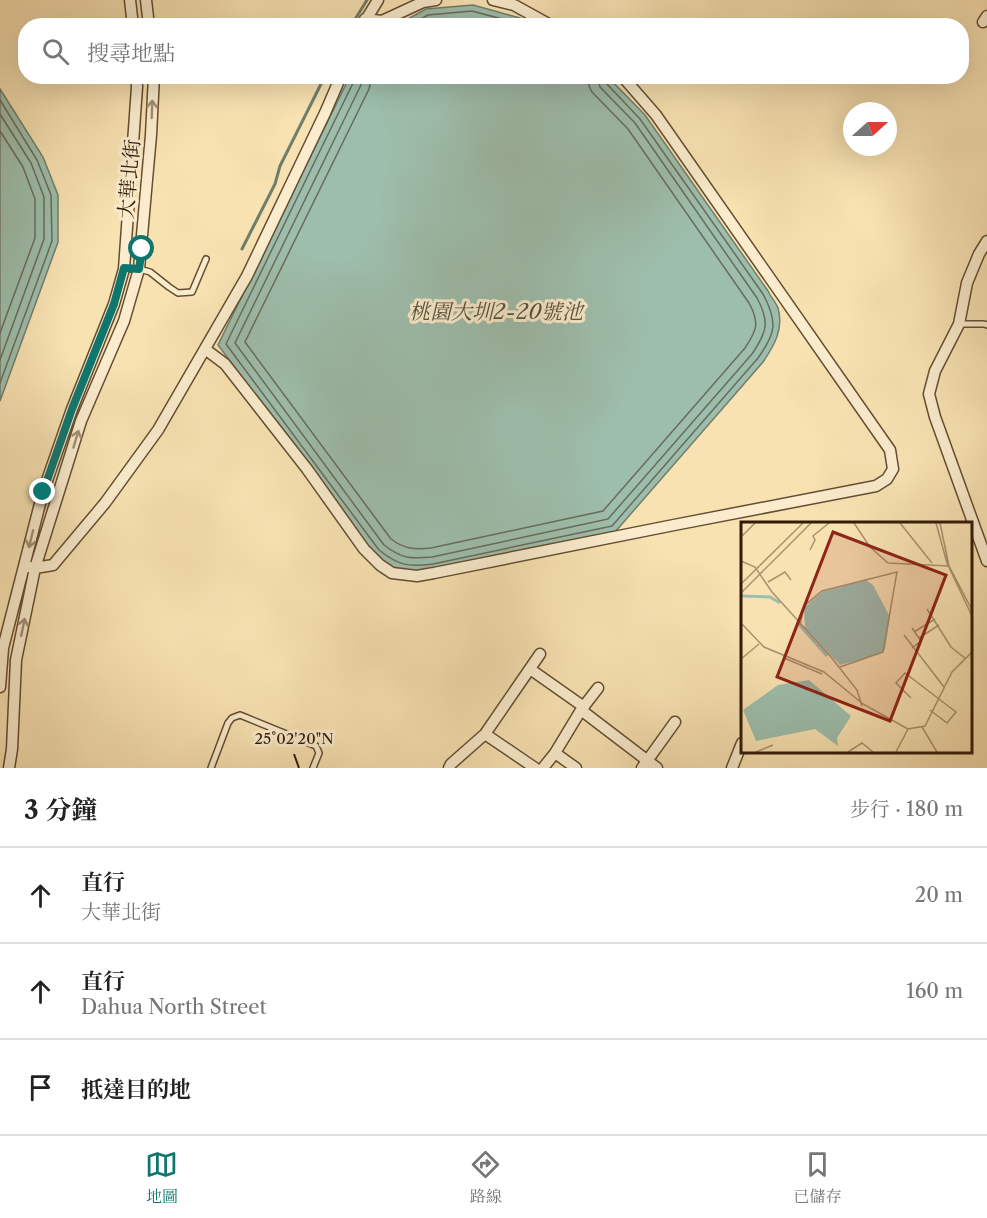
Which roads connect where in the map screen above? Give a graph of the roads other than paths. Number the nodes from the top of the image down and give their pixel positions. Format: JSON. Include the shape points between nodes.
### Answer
{"nodes":[{"id":1,"x":130,"y":0,"type":"edge"},
{"id":2,"x":146,"y":0,"type":"edge"},
{"id":3,"x":378,"y":0,"type":"edge"},
{"id":4,"x":436,"y":0,"type":"edge"},
{"id":5,"x":493,"y":0,"type":"edge"},
{"id":6,"x":132,"y":18,"type":"edge"},
{"id":7,"x":148,"y":18,"type":"edge"},
{"id":8,"x":367,"y":18,"type":"edge"},
{"id":9,"x":389,"y":18,"type":"edge"},
{"id":10,"x":538,"y":18,"type":"edge"},
{"id":11,"x":136,"y":84,"type":"edge"},
{"id":12,"x":154,"y":84,"type":"edge"},
{"id":13,"x":337,"y":84,"type":"edge"},
{"id":14,"x":629,"y":84,"type":"edge"},
{"id":15,"x":987,"y":242,"type":"edge"},
{"id":16,"x":206,"y":259,"type":"dead end"},
{"id":17,"x":124,"y":268,"type":"junction"},
{"id":18,"x":139,"y":269,"type":"junction"},
{"id":19,"x":959,"y":324,"type":"junction"},
{"id":20,"x":987,"y":325,"type":"edge"},
{"id":21,"x":205,"y":350,"type":"junction"},
{"id":22,"x":987,"y":561,"type":"edge"},
{"id":23,"x":30,"y":567,"type":"junction"},
{"id":24,"x":540,"y":654,"type":"dead end"},
{"id":25,"x":530,"y":669,"type":"junction"},
{"id":26,"x":0,"y":687,"type":"edge"},
{"id":27,"x":598,"y":688,"type":"dead end"},
{"id":28,"x":582,"y":708,"type":"junction"},
{"id":29,"x":675,"y":722,"type":"dead end"},
{"id":30,"x":485,"y":734,"type":"junction"},
{"id":31,"x":741,"y":746,"type":"edge"},
{"id":32,"x":555,"y":753,"type":"junction"},
{"id":33,"x":644,"y":765,"type":"edge"},
{"id":34,"x":9,"y":768,"type":"edge"},
{"id":35,"x":211,"y":768,"type":"edge"},
{"id":36,"x":314,"y":768,"type":"edge"},
{"id":37,"x":449,"y":768,"type":"edge"},
{"id":38,"x":535,"y":768,"type":"edge"},
{"id":39,"x":543,"y":768,"type":"edge"},
{"id":40,"x":576,"y":768,"type":"edge"},
{"id":41,"x":657,"y":768,"type":"edge"},
{"id":42,"x":732,"y":768,"type":"edge"}],
"edges":[{"from":1,"to":6,"type":"street"},
{"from":2,"to":7,"type":"street"},
{"from":3,"to":8,"type":"street"},
{"from":4,"to":9,"type":"street"},
{"from":5,"to":10,"type":"street","via":[[514,5]]},
{"from":11,"to":17,"type":"street"},
{"from":18,"to":12,"type":"street","name":"大華北街","one_way":true},
{"from":13,"to":21,"type":"street","via":[[247,276]]},
{"from":14,"to":21,"type":"street","via":[[656,115],[890,450],[893,469],[888,479],[876,486],[434,573],[392,573],[364,549],[225,364]]},
{"from":15,"to":19,"type":"street","via":[[968,284]]},
{"from":16,"to":18,"type":"lane","via":[[192,292],[178,293],[150,272]]},
{"from":17,"to":18,"type":"lane"},
{"from":17,"to":23,"type":"street","one_way":true,"via":[[43,492]]},
{"from":23,"to":18,"type":"street","name":"大華北街","one_way":true,"via":[[81,421],[124,321]]},
{"from":19,"to":20,"type":"lane"},
{"from":19,"to":22,"type":"street","via":[[935,371],[929,394]]},
{"from":21,"to":23,"type":"street","via":[[158,430],[105,503],[53,566]]},
{"from":23,"to":26,"type":"street","via":[[3,648]]},
{"from":34,"to":23,"type":"street","name":"大華北街","one_way":true,"via":[[16,660]]},
{"from":24,"to":25,"type":"street"},
{"from":25,"to":28,"type":"street"},
{"from":25,"to":30,"type":"street"},
{"from":27,"to":28,"type":"street"},
{"from":28,"to":32,"type":"street"},
{"from":28,"to":33,"type":"street"},
{"from":29,"to":33,"type":"street"},
{"from":30,"to":37,"type":"street"},
{"from":30,"to":38,"type":"street"},
{"from":31,"to":42,"type":"street"},
{"from":32,"to":39,"type":"street"},
{"from":32,"to":40,"type":"street"},
{"from":33,"to":41,"type":"street"},
{"from":35,"to":36,"type":"lane","via":[[228,723],[240,715],[316,746],[319,753]]}]}
